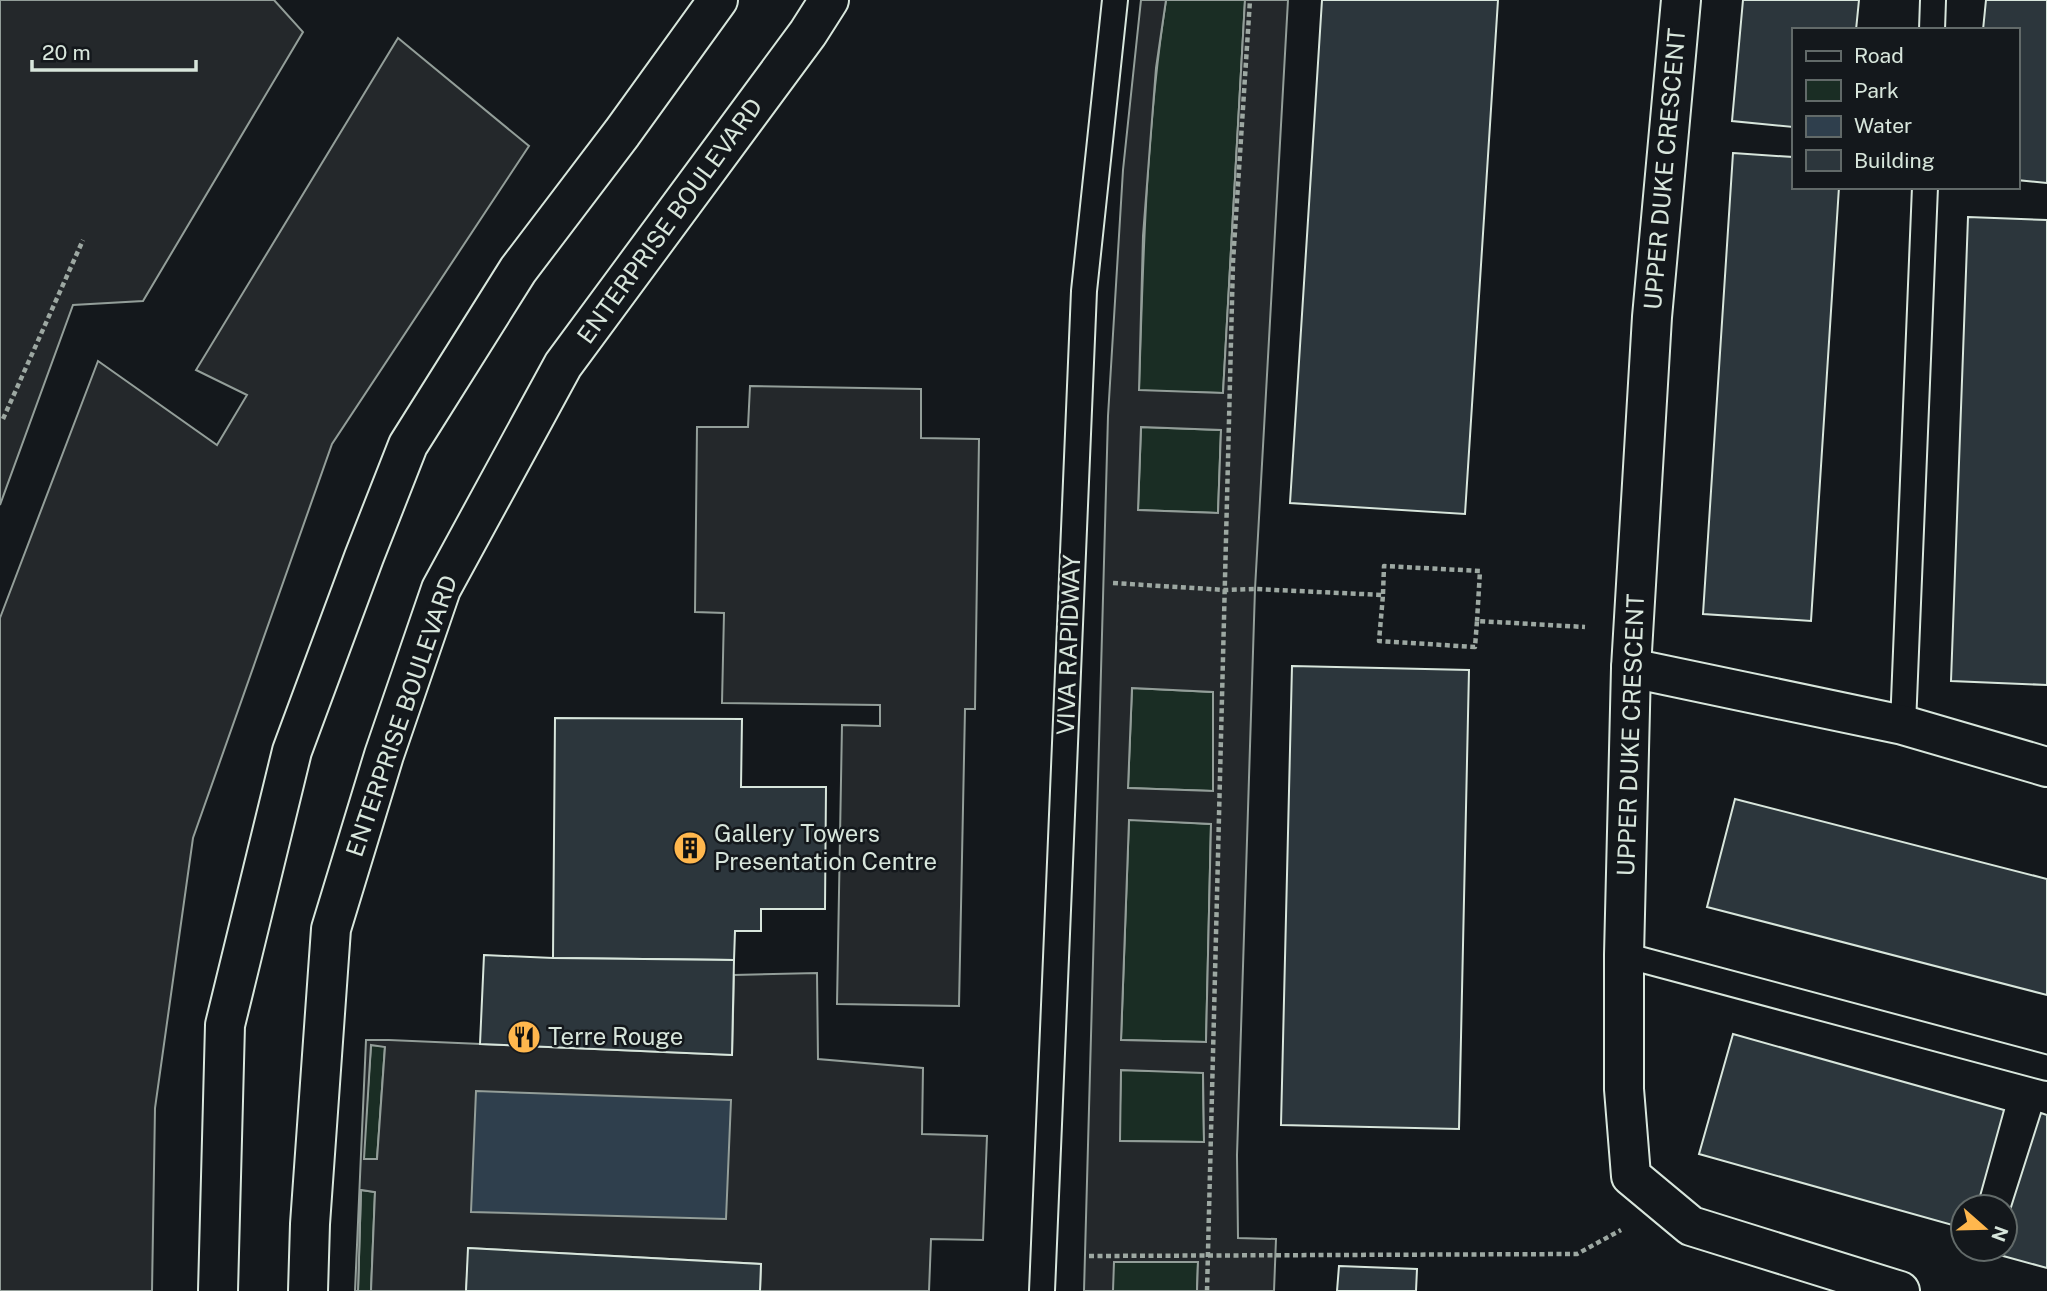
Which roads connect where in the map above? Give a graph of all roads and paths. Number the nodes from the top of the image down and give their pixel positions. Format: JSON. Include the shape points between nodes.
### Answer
{"nodes":[{"id":1,"x":718,"y":0,"type":"edge"},
{"id":2,"x":829,"y":0,"type":"edge"},
{"id":3,"x":1115,"y":0,"type":"edge"},
{"id":4,"x":1250,"y":0,"type":"edge"},
{"id":5,"x":1681,"y":0,"type":"edge"},
{"id":6,"x":1933,"y":0,"type":"edge"},
{"id":7,"x":1932,"y":28,"type":"edge"},
{"id":8,"x":1925,"y":189,"type":"edge"},
{"id":9,"x":83,"y":240,"type":"dead end"},
{"id":10,"x":3,"y":419,"type":"dead end"},
{"id":11,"x":1108,"y":583,"type":"dead end"},
{"id":12,"x":1226,"y":590,"type":"junction"},
{"id":13,"x":1382,"y":595,"type":"junction"},
{"id":14,"x":1477,"y":621,"type":"junction"},
{"id":15,"x":1634,"y":630,"type":"junction"},
{"id":16,"x":1631,"y":668,"type":"junction"},
{"id":17,"x":1903,"y":725,"type":"junction"},
{"id":18,"x":2047,"y":767,"type":"edge"},
{"id":19,"x":1624,"y":955,"type":"junction"},
{"id":20,"x":2047,"y":1068,"type":"edge"},
{"id":21,"x":1667,"y":1205,"type":"junction"},
{"id":22,"x":1208,"y":1255,"type":"junction"},
{"id":23,"x":1089,"y":1256,"type":"dead end"},
{"id":24,"x":218,"y":1291,"type":"edge"},
{"id":25,"x":308,"y":1291,"type":"edge"},
{"id":26,"x":1042,"y":1291,"type":"edge"},
{"id":27,"x":1207,"y":1291,"type":"edge"},
{"id":28,"x":1900,"y":1291,"type":"edge"}],
"edges":[{"from":1,"to":24,"type":"main road","via":[[518,270],[408,444],[364,557],[292,751],[225,1025]]},
{"from":2,"to":25,"type":"main road","name":"ENTERPRISE BOULEVARD","via":[[563,365],[441,589],[331,929]]},
{"from":3,"to":26,"type":"lane","name":"VIVA RAPIDWAY","via":[[1084,291]]},
{"from":4,"to":12,"type":"path","via":[[1233,262]]},
{"from":5,"to":15,"type":"main road","name":"UPPER DUKE CRESCENT","via":[[1652,317]]},
{"from":6,"to":7,"type":"lane"},
{"from":8,"to":17,"type":"lane"},
{"from":9,"to":10,"type":"path"},
{"from":11,"to":12,"type":"path"},
{"from":12,"to":13,"type":"path"},
{"from":12,"to":22,"type":"path"},
{"from":13,"to":14,"type":"path","via":[[1379,642],[1475,647]]},
{"from":13,"to":14,"type":"path","via":[[1384,566],[1480,571]]},
{"from":14,"to":15,"type":"path"},
{"from":15,"to":16,"type":"main road","name":"UPPER DUKE CRESCENT"},
{"from":16,"to":17,"type":"main road"},
{"from":16,"to":19,"type":"main road","name":"UPPER DUKE CRESCENT"},
{"from":17,"to":18,"type":"main road"},
{"from":19,"to":20,"type":"lane"},
{"from":19,"to":21,"type":"main road","name":"UPPER DUKE CRESCENT","via":[[1624,1088],[1632,1176]]},
{"from":21,"to":22,"type":"path","via":[[1577,1254]]},
{"from":21,"to":28,"type":"main road","name":"UPPER DUKE CRESCENT","via":[[1691,1226]]},
{"from":22,"to":23,"type":"path"},
{"from":22,"to":27,"type":"path"}]}
